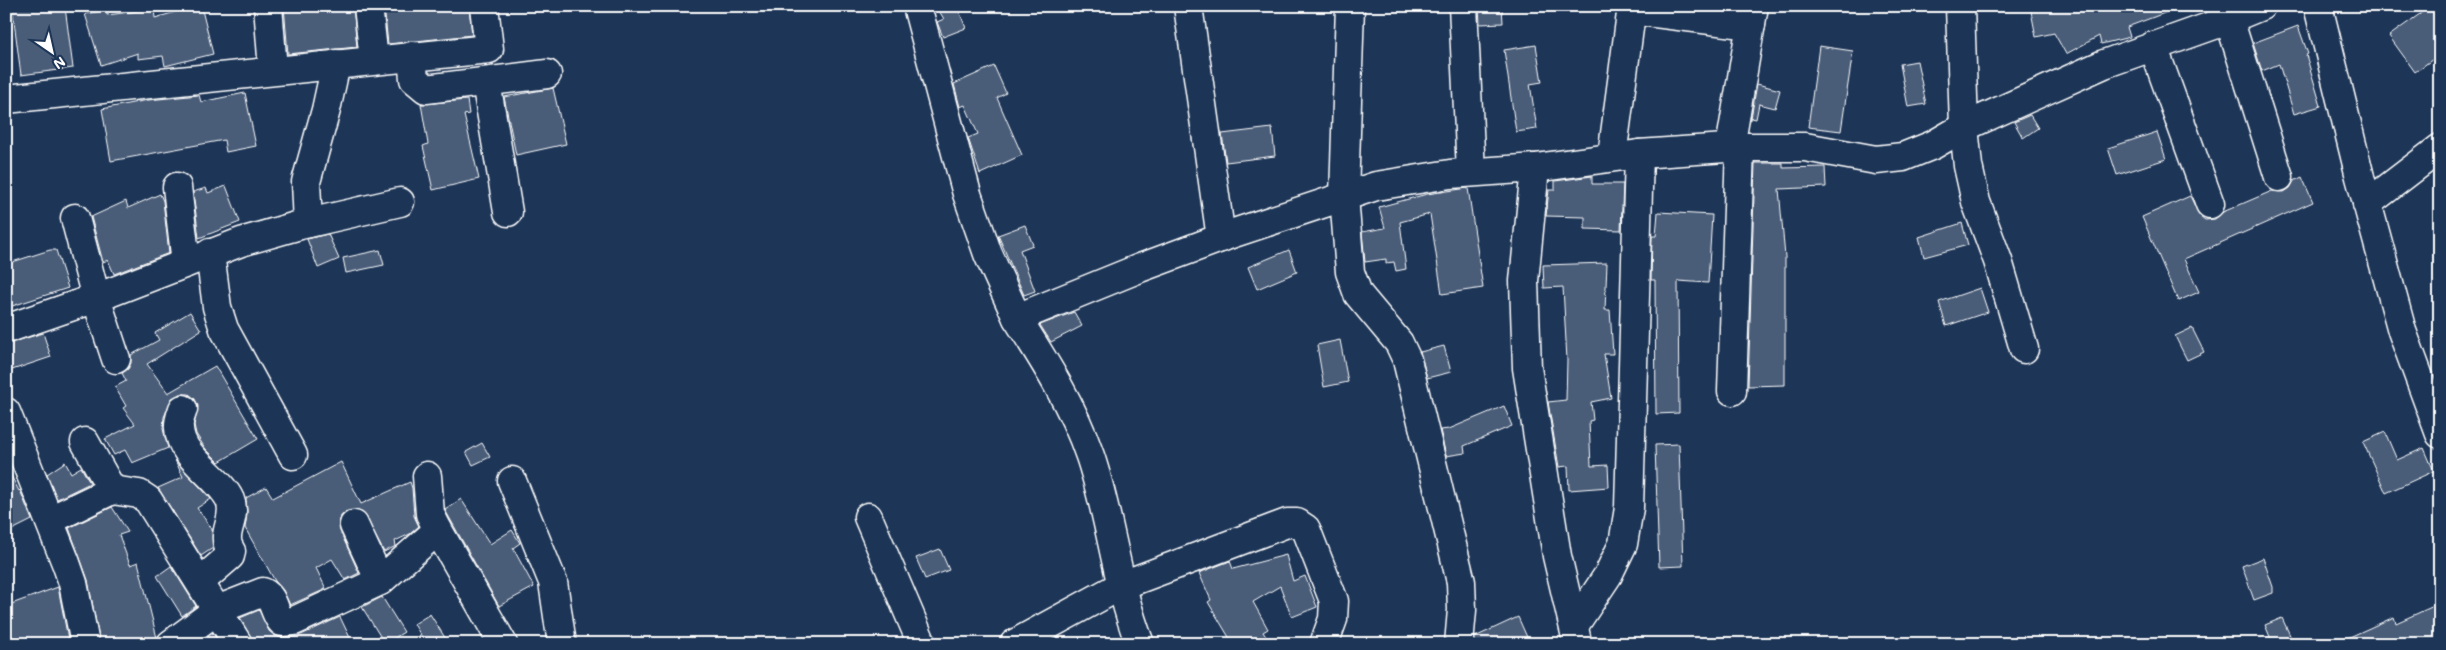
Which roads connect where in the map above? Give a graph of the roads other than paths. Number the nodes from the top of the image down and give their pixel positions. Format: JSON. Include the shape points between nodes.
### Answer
{"nodes":[{"id":1,"x":268,"y":6,"type":"edge"},
{"id":2,"x":368,"y":6,"type":"edge"},
{"id":3,"x":484,"y":6,"type":"edge"},
{"id":4,"x":917,"y":6,"type":"edge"},
{"id":5,"x":1188,"y":6,"type":"edge"},
{"id":6,"x":1350,"y":6,"type":"edge"},
{"id":7,"x":1463,"y":6,"type":"edge"},
{"id":8,"x":1960,"y":6,"type":"edge"},
{"id":9,"x":2261,"y":6,"type":"edge"},
{"id":10,"x":2318,"y":6,"type":"edge"},
{"id":11,"x":1631,"y":8,"type":"edge"},
{"id":12,"x":1752,"y":16,"type":"edge"},
{"id":13,"x":2229,"y":19,"type":"junction"},
{"id":14,"x":2153,"y":46,"type":"junction"},
{"id":15,"x":412,"y":56,"type":"junction"},
{"id":16,"x":374,"y":60,"type":"junction"},
{"id":17,"x":336,"y":64,"type":"junction"},
{"id":18,"x":273,"y":70,"type":"junction"},
{"id":19,"x":547,"y":74,"type":"dead end"},
{"id":20,"x":486,"y":82,"type":"junction"},
{"id":21,"x":6,"y":99,"type":"edge"},
{"id":22,"x":1964,"y":127,"type":"junction"},
{"id":23,"x":1735,"y":147,"type":"junction"},
{"id":24,"x":2440,"y":148,"type":"edge"},
{"id":25,"x":1639,"y":154,"type":"junction"},
{"id":26,"x":1612,"y":156,"type":"junction"},
{"id":27,"x":1535,"y":168,"type":"junction"},
{"id":28,"x":1471,"y":172,"type":"junction"},
{"id":29,"x":2278,"y":177,"type":"dead end"},
{"id":30,"x":177,"y":187,"type":"dead end"},
{"id":31,"x":1344,"y":196,"type":"junction"},
{"id":32,"x":400,"y":202,"type":"dead end"},
{"id":33,"x":2210,"y":204,"type":"dead end"},
{"id":34,"x":2367,"y":204,"type":"junction"},
{"id":35,"x":508,"y":212,"type":"dead end"},
{"id":36,"x":75,"y":218,"type":"dead end"},
{"id":37,"x":308,"y":223,"type":"junction"},
{"id":38,"x":1221,"y":238,"type":"junction"},
{"id":39,"x":198,"y":258,"type":"junction"},
{"id":40,"x":96,"y":298,"type":"junction"},
{"id":41,"x":1017,"y":318,"type":"junction"},
{"id":42,"x":6,"y":329,"type":"edge"},
{"id":43,"x":2024,"y":349,"type":"dead end"},
{"id":44,"x":116,"y":359,"type":"dead end"},
{"id":45,"x":1732,"y":391,"type":"dead end"},
{"id":46,"x":183,"y":409,"type":"dead end"},
{"id":47,"x":6,"y":412,"type":"edge"},
{"id":48,"x":2440,"y":434,"type":"edge"},
{"id":49,"x":85,"y":442,"type":"dead end"},
{"id":50,"x":294,"y":455,"type":"dead end"},
{"id":51,"x":427,"y":476,"type":"dead end"},
{"id":52,"x":512,"y":481,"type":"dead end"},
{"id":53,"x":112,"y":490,"type":"junction"},
{"id":54,"x":868,"y":517,"type":"dead end"},
{"id":55,"x":50,"y":520,"type":"junction"},
{"id":56,"x":354,"y":525,"type":"dead end"},
{"id":57,"x":438,"y":530,"type":"junction"},
{"id":58,"x":201,"y":581,"type":"junction"},
{"id":59,"x":380,"y":581,"type":"junction"},
{"id":60,"x":1120,"y":586,"type":"junction"},
{"id":61,"x":218,"y":610,"type":"junction"},
{"id":62,"x":1576,"y":635,"type":"edge"},
{"id":63,"x":85,"y":644,"type":"edge"},
{"id":64,"x":171,"y":644,"type":"edge"},
{"id":65,"x":238,"y":644,"type":"edge"},
{"id":66,"x":503,"y":644,"type":"edge"},
{"id":67,"x":562,"y":644,"type":"edge"},
{"id":68,"x":922,"y":644,"type":"edge"},
{"id":69,"x":1014,"y":644,"type":"edge"},
{"id":70,"x":1140,"y":644,"type":"edge"},
{"id":71,"x":1324,"y":644,"type":"edge"},
{"id":72,"x":1459,"y":644,"type":"edge"}],
"edges":[{"from":1,"to":18,"type":"street"},
{"from":2,"to":16,"type":"street"},
{"from":3,"to":15,"type":"street","via":[[489,49]]},
{"from":4,"to":41,"type":"street","via":[[967,194],[988,254]]},
{"from":5,"to":38,"type":"street"},
{"from":6,"to":31,"type":"street"},
{"from":7,"to":28,"type":"street"},
{"from":8,"to":22,"type":"street"},
{"from":9,"to":13,"type":"street"},
{"from":10,"to":34,"type":"street"},
{"from":11,"to":12,"type":"street"},
{"from":11,"to":26,"type":"street"},
{"from":12,"to":23,"type":"street"},
{"from":13,"to":14,"type":"street"},
{"from":13,"to":29,"type":"street"},
{"from":14,"to":22,"type":"street","via":[[2104,64]]},
{"from":14,"to":33,"type":"street"},
{"from":15,"to":16,"type":"street"},
{"from":15,"to":20,"type":"street","via":[[414,79],[426,89]]},
{"from":16,"to":17,"type":"street"},
{"from":17,"to":18,"type":"street"},
{"from":17,"to":37,"type":"street","via":[[306,182]]},
{"from":18,"to":21,"type":"street"},
{"from":19,"to":20,"type":"street"},
{"from":20,"to":35,"type":"street"},
{"from":22,"to":23,"type":"street","via":[[1903,158],[1876,160],[1805,147]]},
{"from":22,"to":43,"type":"street","via":[[1976,202],[1998,261]]},
{"from":23,"to":25,"type":"street"},
{"from":23,"to":45,"type":"street"},
{"from":24,"to":34,"type":"street"},
{"from":25,"to":26,"type":"street"},
{"from":25,"to":62,"type":"street","via":[[1629,508],[1623,544]]},
{"from":26,"to":27,"type":"street"},
{"from":27,"to":28,"type":"street"},
{"from":27,"to":62,"type":"street","via":[[1524,281],[1527,368],[1557,556]]},
{"from":28,"to":31,"type":"street","via":[[1376,186]]},
{"from":30,"to":39,"type":"street"},
{"from":31,"to":38,"type":"street"},
{"from":31,"to":72,"type":"street","via":[[1350,272],[1358,294],[1399,343],[1407,360],[1461,582]]},
{"from":32,"to":37,"type":"street"},
{"from":34,"to":48,"type":"street","via":[[2402,331]]},
{"from":36,"to":40,"type":"street"},
{"from":37,"to":39,"type":"street"},
{"from":38,"to":41,"type":"street"},
{"from":39,"to":40,"type":"street"},
{"from":39,"to":50,"type":"street","via":[[224,329]]},
{"from":40,"to":42,"type":"street"},
{"from":40,"to":44,"type":"street"},
{"from":41,"to":60,"type":"street","via":[[1061,388],[1090,455],[1107,516]]},
{"from":46,"to":58,"type":"street","via":[[179,428],[182,440],[198,465],[225,492],[233,512],[226,536],[230,556]]},
{"from":47,"to":55,"type":"street"},
{"from":49,"to":53,"type":"street"},
{"from":51,"to":57,"type":"street","via":[[430,514]]},
{"from":52,"to":67,"type":"street","via":[[553,582]]},
{"from":53,"to":55,"type":"street"},
{"from":53,"to":58,"type":"street","via":[[139,494],[148,500]]},
{"from":54,"to":68,"type":"street"},
{"from":55,"to":63,"type":"street","via":[[73,583]]},
{"from":56,"to":59,"type":"street"},
{"from":57,"to":59,"type":"street"},
{"from":57,"to":66,"type":"street"},
{"from":58,"to":61,"type":"street"},
{"from":59,"to":61,"type":"street","via":[[287,623],[276,615],[272,600],[263,592]]},
{"from":60,"to":69,"type":"street"},
{"from":60,"to":70,"type":"street"},
{"from":60,"to":71,"type":"street","via":[[1287,523],[1297,523],[1306,529],[1334,601],[1333,619]]},
{"from":61,"to":64,"type":"street"},
{"from":61,"to":65,"type":"street"}]}
